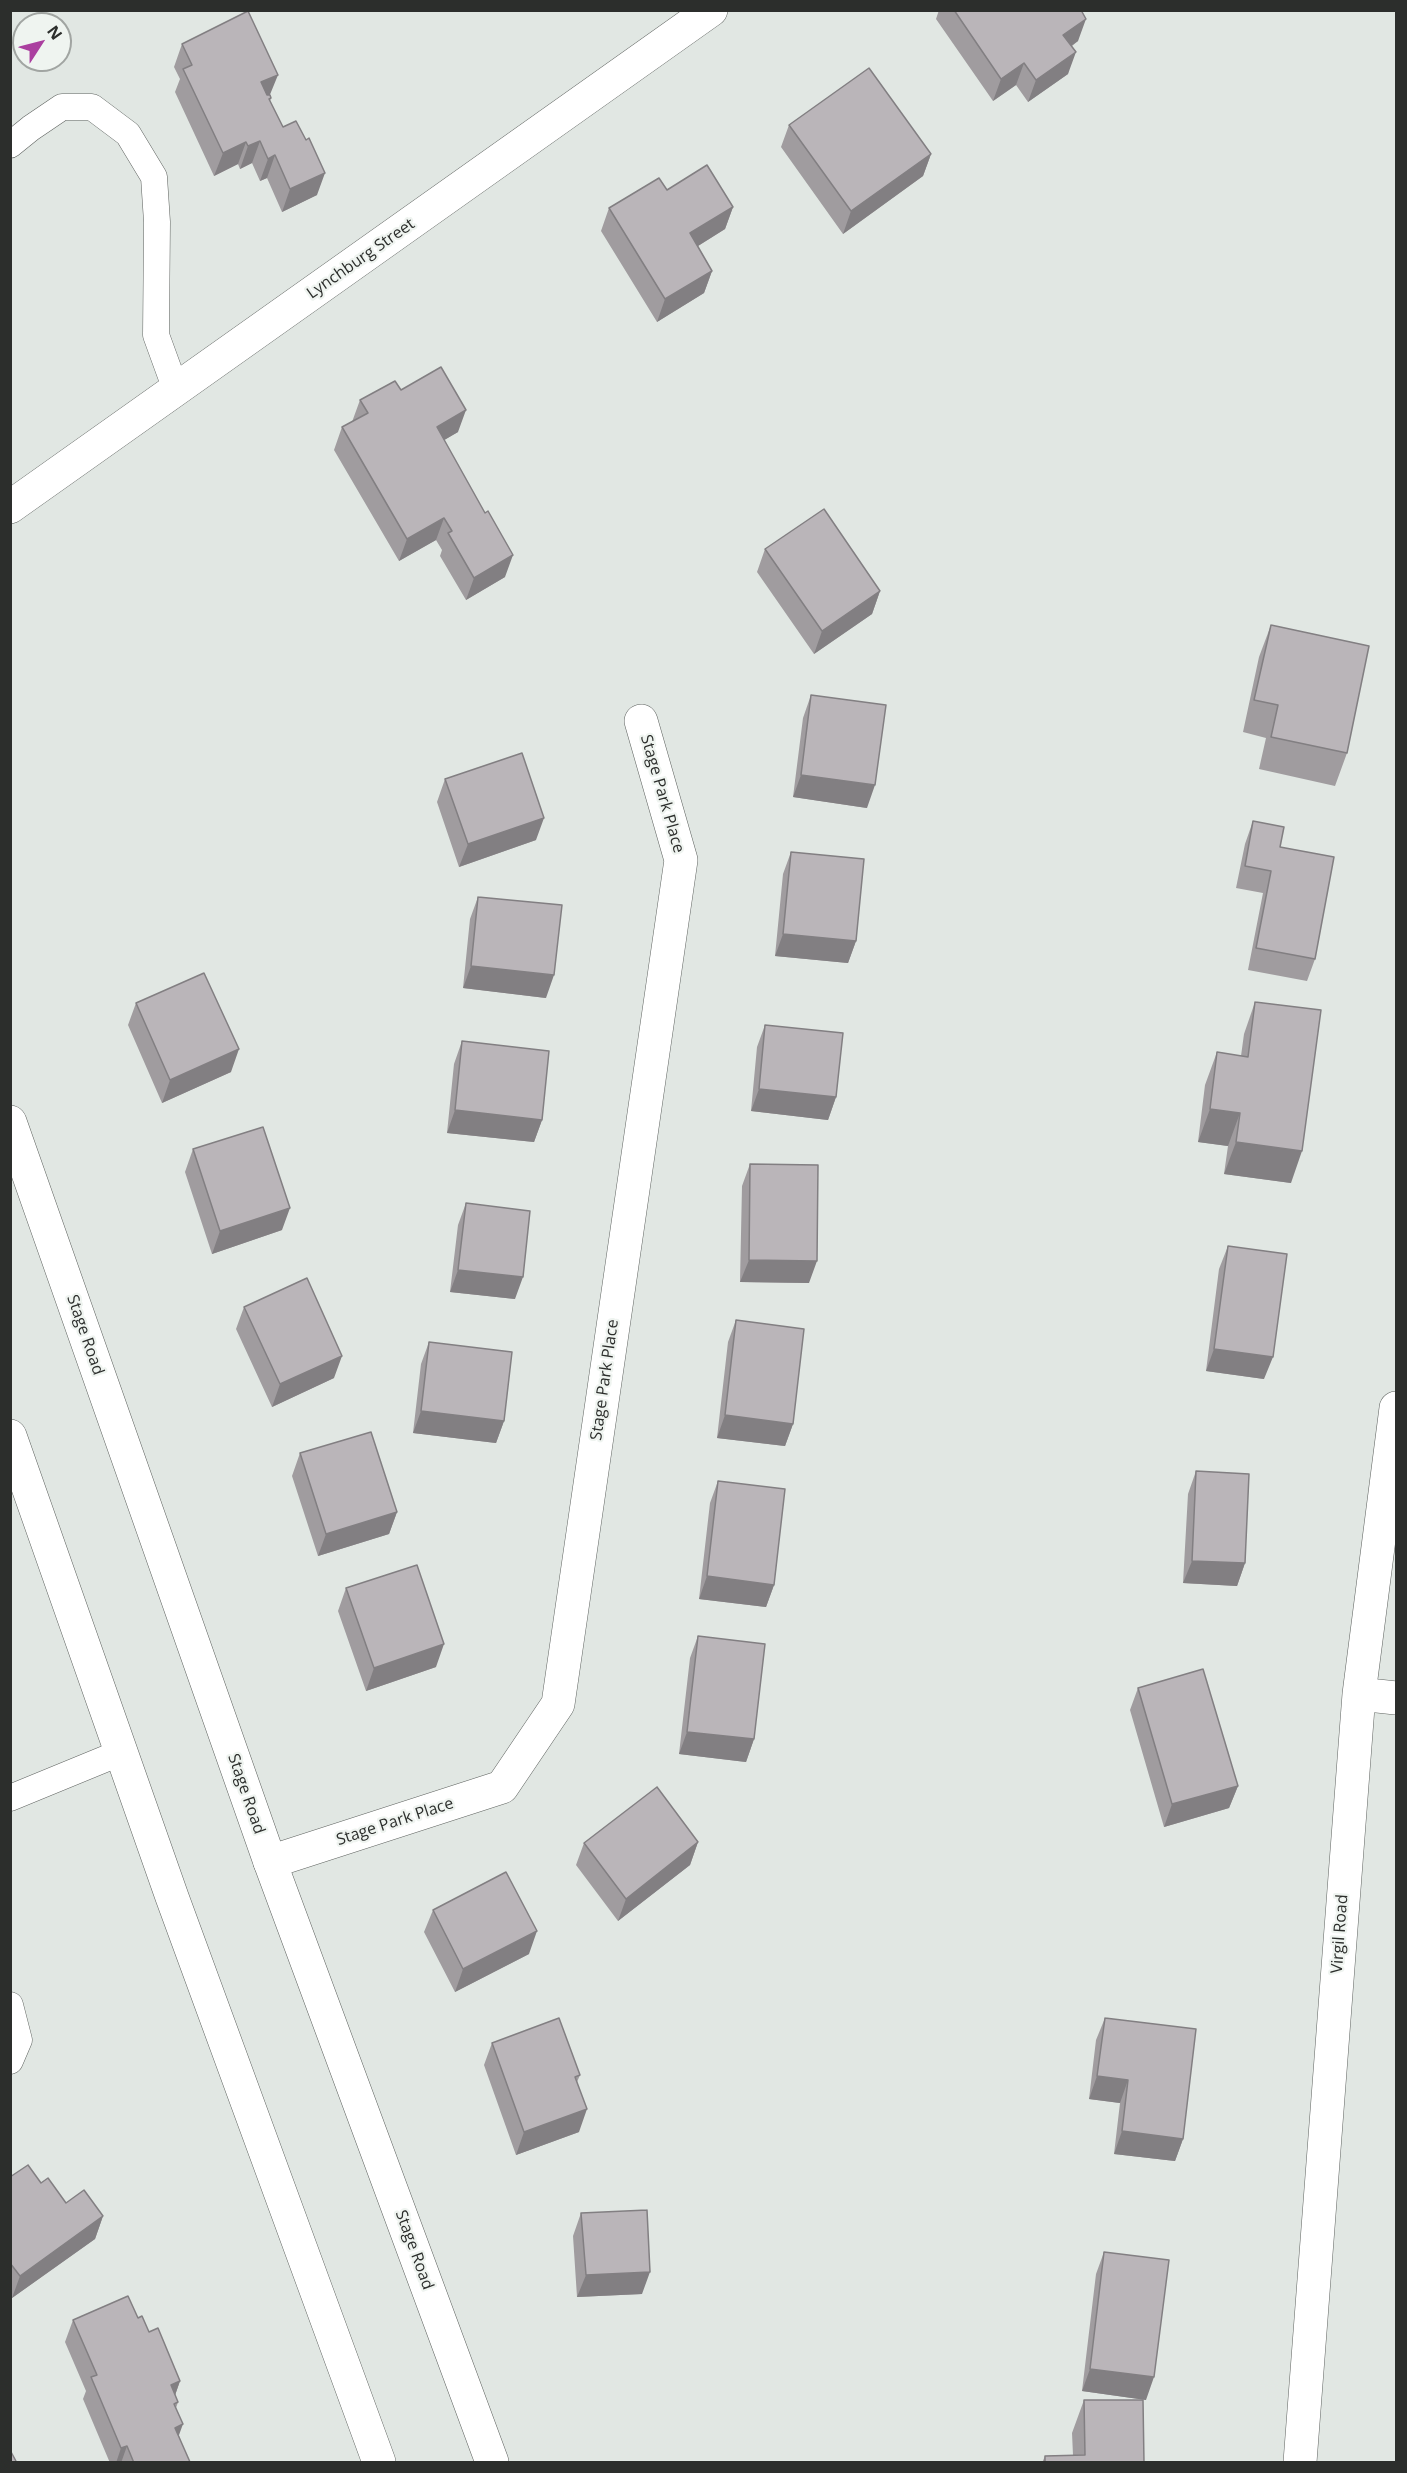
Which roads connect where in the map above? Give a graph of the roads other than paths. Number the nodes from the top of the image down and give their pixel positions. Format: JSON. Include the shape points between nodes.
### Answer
{"nodes":[{"id":1,"x":711,"y":10,"type":"edge"},
{"id":2,"x":10,"y":145,"type":"edge"},
{"id":3,"x":176,"y":390,"type":"junction"},
{"id":4,"x":10,"y":507,"type":"edge"},
{"id":5,"x":641,"y":721,"type":"dead end"},
{"id":6,"x":10,"y":1122,"type":"edge"},
{"id":7,"x":1396,"y":1408,"type":"edge"},
{"id":8,"x":10,"y":1436,"type":"edge"},
{"id":9,"x":1359,"y":1694,"type":"junction"},
{"id":10,"x":1396,"y":1698,"type":"edge"},
{"id":11,"x":122,"y":1752,"type":"junction"},
{"id":12,"x":10,"y":1798,"type":"edge"},
{"id":13,"x":270,"y":1862,"type":"junction"},
{"id":14,"x":10,"y":2005,"type":"edge"},
{"id":15,"x":10,"y":2061,"type":"edge"},
{"id":16,"x":489,"y":2462,"type":"edge"},
{"id":17,"x":379,"y":2463,"type":"edge"},
{"id":18,"x":1300,"y":2463,"type":"edge"}],
"edges":[{"from":1,"to":3,"type":"street","name":"Lynchburg Street"},
{"from":2,"to":3,"type":"lane","via":[[62,106],[92,107],[128,134],[154,177],[156,335]]},
{"from":3,"to":4,"type":"street","name":"Lynchburg Street"},
{"from":5,"to":13,"type":"street","name":"Stage Park Place","via":[[681,860],[558,1704],[502,1787]]},
{"from":6,"to":13,"type":"street","name":"Stage Road"},
{"from":7,"to":9,"type":"street","name":"Virgil Road"},
{"from":8,"to":11,"type":"street"},
{"from":9,"to":10,"type":"street"},
{"from":9,"to":18,"type":"street","name":"Virgil Road"},
{"from":11,"to":12,"type":"lane"},
{"from":11,"to":17,"type":"street"},
{"from":13,"to":16,"type":"street","name":"Stage Road"},
{"from":14,"to":15,"type":"lane","via":[[19,2040]]}]}
